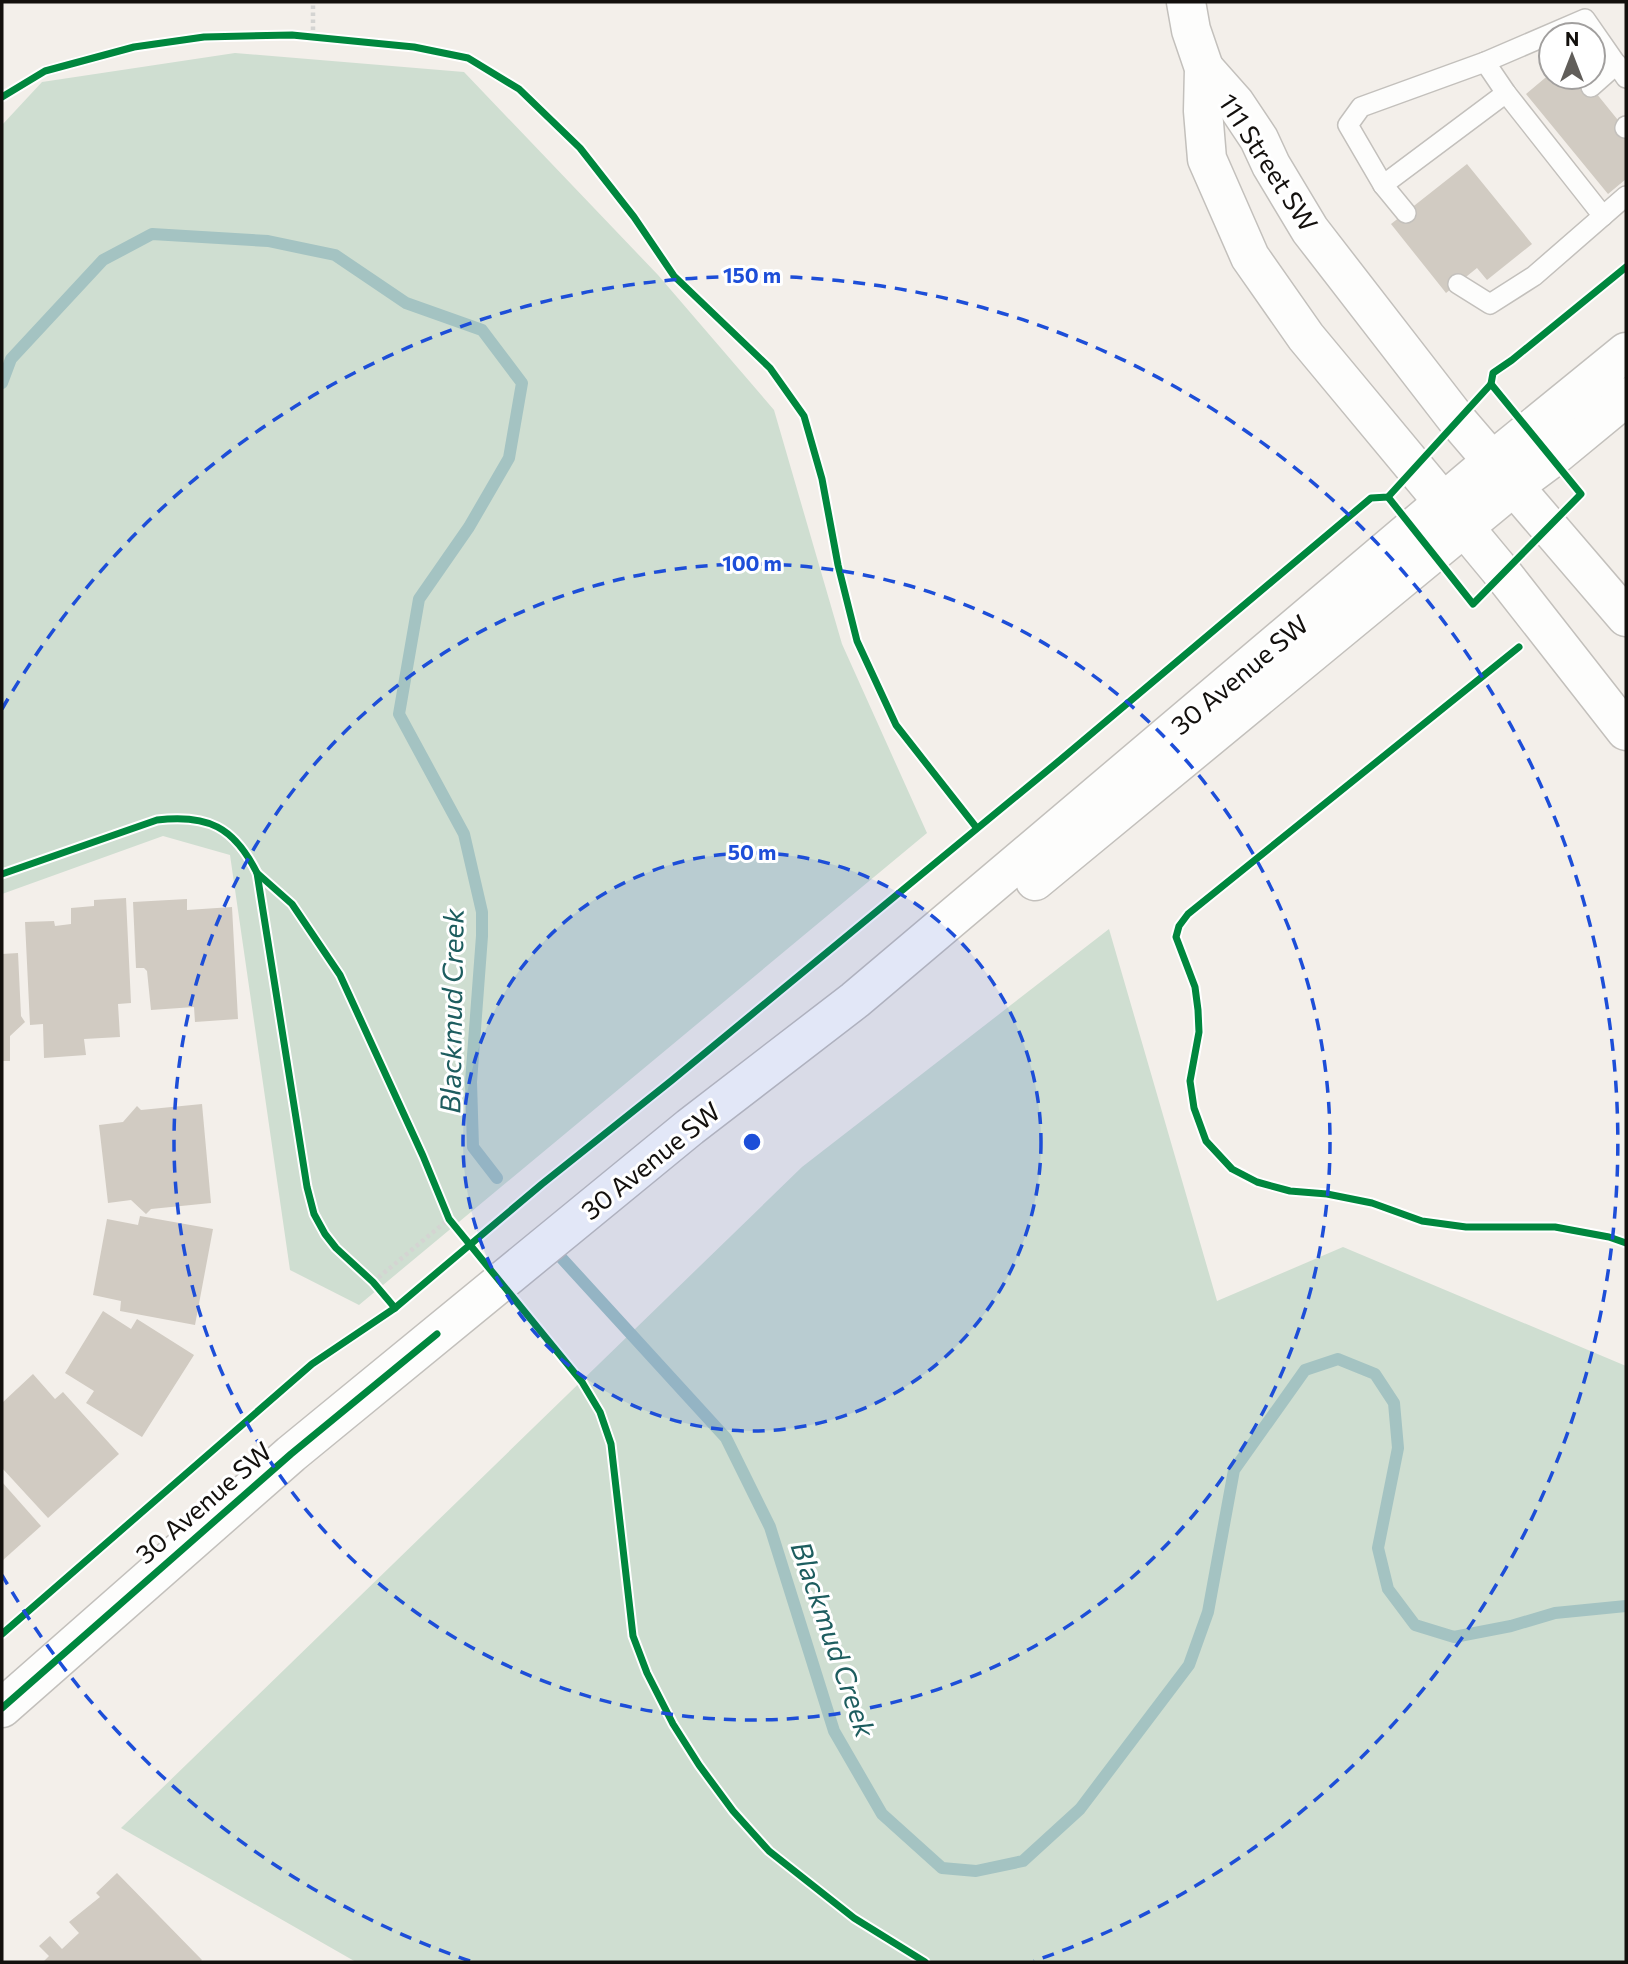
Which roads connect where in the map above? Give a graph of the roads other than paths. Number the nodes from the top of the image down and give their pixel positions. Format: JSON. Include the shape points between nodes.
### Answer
{"nodes":[{"id":1,"x":1186,"y":2,"type":"edge"},
{"id":2,"x":1584,"y":10,"type":"edge"},
{"id":3,"x":1485,"y":62,"type":"junction"},
{"id":4,"x":1204,"y":68,"type":"junction"},
{"id":5,"x":1622,"y":71,"type":"edge"},
{"id":6,"x":1506,"y":93,"type":"junction"},
{"id":7,"x":1383,"y":184,"type":"junction"},
{"id":8,"x":1626,"y":196,"type":"edge"},
{"id":9,"x":1406,"y":213,"type":"dead end"},
{"id":10,"x":1604,"y":216,"type":"junction"},
{"id":11,"x":1458,"y":284,"type":"dead end"},
{"id":12,"x":1626,"y":352,"type":"edge"},
{"id":13,"x":1626,"y":397,"type":"edge"},
{"id":14,"x":1502,"y":474,"type":"junction"},
{"id":15,"x":1453,"y":516,"type":"junction"},
{"id":16,"x":1626,"y":617,"type":"edge"},
{"id":17,"x":1626,"y":731,"type":"edge"},
{"id":18,"x":2,"y":1708,"type":"edge"}],
"edges":[{"from":1,"to":4,"type":"main road"},
{"from":2,"to":3,"type":"lane"},
{"from":2,"to":5,"type":"lane"},
{"from":3,"to":6,"type":"lane"},
{"from":3,"to":7,"type":"lane","via":[[1362,107],[1348,125]]},
{"from":4,"to":14,"type":"main road","name":"111 Street SW","via":[[1259,139],[1310,229]]},
{"from":4,"to":15,"type":"main road","name":"111 Street SW","via":[[1207,159],[1250,257],[1306,337]]},
{"from":6,"to":7,"type":"lane"},
{"from":6,"to":10,"type":"lane","via":[[1543,127],[1577,169]]},
{"from":7,"to":9,"type":"lane"},
{"from":8,"to":10,"type":"lane"},
{"from":10,"to":11,"type":"lane","via":[[1534,276],[1490,304]]},
{"from":12,"to":14,"type":"main road","name":"30 Avenue SW"},
{"from":13,"to":14,"type":"main road","name":"30 Avenue SW","via":[[1552,458]]},
{"from":14,"to":15,"type":"main road","name":"30 Avenue SW"},
{"from":14,"to":16,"type":"main road","name":"111 Street SW"},
{"from":15,"to":17,"type":"main road","name":"111 Street SW"},
{"from":15,"to":18,"type":"main road","name":"30 Avenue SW","via":[[437,1334],[291,1454]]}]}
